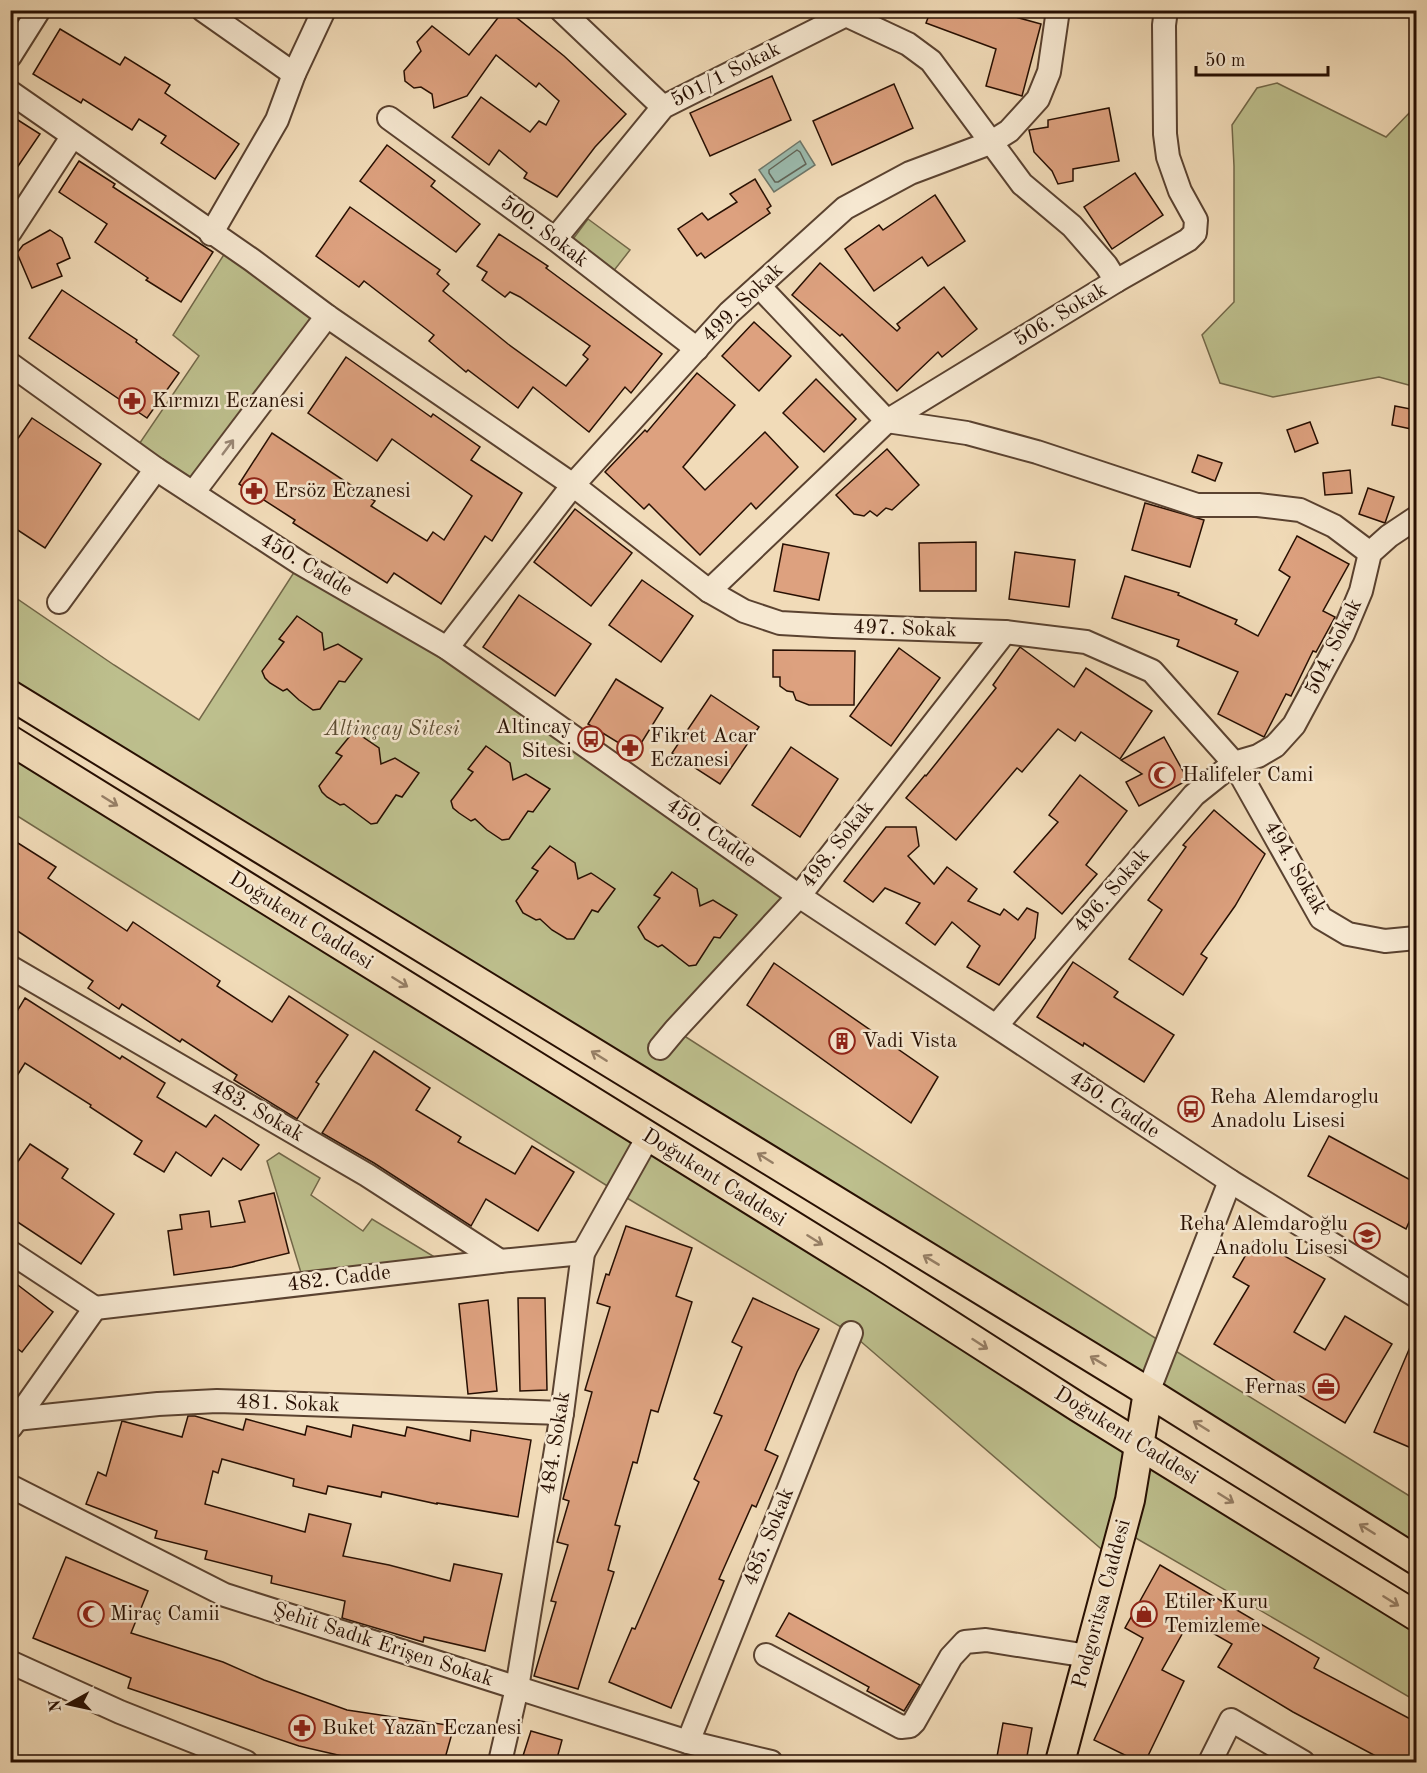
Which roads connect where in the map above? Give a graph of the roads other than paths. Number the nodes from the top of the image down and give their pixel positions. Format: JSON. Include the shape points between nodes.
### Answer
{"nodes":[{"id":1,"x":39,"y":10,"type":"edge"},
{"id":2,"x":203,"y":10,"type":"edge"},
{"id":3,"x":324,"y":10,"type":"edge"},
{"id":4,"x":561,"y":10,"type":"edge"},
{"id":5,"x":1059,"y":10,"type":"edge"},
{"id":6,"x":1166,"y":10,"type":"edge"},
{"id":7,"x":846,"y":13,"type":"edge"},
{"id":8,"x":228,"y":18,"type":"edge"},
{"id":9,"x":10,"y":56,"type":"edge"},
{"id":10,"x":294,"y":74,"type":"junction"},
{"id":11,"x":10,"y":92,"type":"edge"},
{"id":12,"x":663,"y":107,"type":"junction"},
{"id":13,"x":388,"y":118,"type":"dead end"},
{"id":14,"x":72,"y":137,"type":"junction"},
{"id":15,"x":990,"y":143,"type":"junction"},
{"id":16,"x":10,"y":232,"type":"edge"},
{"id":17,"x":212,"y":234,"type":"junction"},
{"id":18,"x":555,"y":239,"type":"junction"},
{"id":19,"x":1116,"y":281,"type":"junction"},
{"id":20,"x":759,"y":286,"type":"junction"},
{"id":21,"x":327,"y":316,"type":"junction"},
{"id":22,"x":697,"y":349,"type":"junction"},
{"id":23,"x":10,"y":364,"type":"edge"},
{"id":24,"x":886,"y":422,"type":"junction"},
{"id":25,"x":156,"y":469,"type":"junction"},
{"id":26,"x":573,"y":484,"type":"junction"},
{"id":27,"x":193,"y":494,"type":"junction"},
{"id":28,"x":1416,"y":518,"type":"edge"},
{"id":29,"x":1370,"y":553,"type":"junction"},
{"id":30,"x":708,"y":591,"type":"junction"},
{"id":31,"x":59,"y":602,"type":"dead end"},
{"id":32,"x":1005,"y":632,"type":"junction"},
{"id":33,"x":447,"y":648,"type":"junction"},
{"id":34,"x":10,"y":694,"type":"edge"},
{"id":35,"x":10,"y":740,"type":"edge"},
{"id":36,"x":10,"y":756,"type":"edge"},
{"id":37,"x":1234,"y":763,"type":"junction"},
{"id":38,"x":60,"y":770,"type":"junction"},
{"id":39,"x":799,"y":896,"type":"junction"},
{"id":40,"x":1416,"y":938,"type":"edge"},
{"id":41,"x":10,"y":967,"type":"edge"},
{"id":42,"x":996,"y":1026,"type":"junction"},
{"id":43,"x":660,"y":1048,"type":"dead end"},
{"id":44,"x":648,"y":1137,"type":"junction"},
{"id":45,"x":1230,"y":1181,"type":"junction"},
{"id":46,"x":10,"y":1252,"type":"edge"},
{"id":47,"x":583,"y":1253,"type":"junction"},
{"id":48,"x":500,"y":1261,"type":"junction"},
{"id":49,"x":1416,"y":1296,"type":"edge"},
{"id":50,"x":95,"y":1308,"type":"junction"},
{"id":51,"x":851,"y":1333,"type":"dead end"},
{"id":52,"x":1148,"y":1392,"type":"junction"},
{"id":53,"x":562,"y":1413,"type":"junction"},
{"id":54,"x":13,"y":1424,"type":"edge"},
{"id":55,"x":1141,"y":1444,"type":"junction"},
{"id":56,"x":10,"y":1486,"type":"edge"},
{"id":57,"x":1416,"y":1560,"type":"edge"},
{"id":58,"x":1416,"y":1616,"type":"edge"},
{"id":59,"x":766,"y":1655,"type":"dead end"},
{"id":60,"x":1088,"y":1656,"type":"junction"},
{"id":61,"x":10,"y":1662,"type":"edge"},
{"id":62,"x":517,"y":1688,"type":"junction"},
{"id":63,"x":688,"y":1742,"type":"junction"},
{"id":64,"x":246,"y":1762,"type":"edge"},
{"id":65,"x":500,"y":1762,"type":"edge"},
{"id":66,"x":771,"y":1762,"type":"edge"},
{"id":67,"x":1060,"y":1762,"type":"edge"},
{"id":68,"x":1210,"y":1762,"type":"edge"},
{"id":69,"x":1303,"y":1762,"type":"edge"}],
"edges":[{"from":1,"to":9,"type":"street"},
{"from":2,"to":8,"type":"street"},
{"from":3,"to":10,"type":"street"},
{"from":4,"to":12,"type":"street"},
{"from":5,"to":15,"type":"street","name":"499. Sokak","via":[[1049,72],[1038,99],[1009,131]]},
{"from":6,"to":19,"type":"street","via":[[1168,157],[1196,220],[1196,233]]},
{"from":7,"to":12,"type":"street","name":"501/1 Sokak"},
{"from":7,"to":15,"type":"street","name":"506. Sokak","via":[[908,44],[931,61]]},
{"from":8,"to":10,"type":"street"},
{"from":10,"to":17,"type":"street","via":[[278,120]]},
{"from":11,"to":14,"type":"street","name":"497. Sokak"},
{"from":12,"to":18,"type":"street","name":"501/1 Sokak"},
{"from":13,"to":18,"type":"street","name":"500. Sokak"},
{"from":14,"to":16,"type":"street"},
{"from":14,"to":17,"type":"street","name":"497. Sokak"},
{"from":15,"to":19,"type":"street","name":"506. Sokak","via":[[1022,184],[1072,226]]},
{"from":15,"to":20,"type":"street","name":"499. Sokak","via":[[910,173],[845,208]]},
{"from":17,"to":21,"type":"street","name":"497. Sokak"},
{"from":18,"to":22,"type":"street","name":"500. Sokak"},
{"from":19,"to":24,"type":"street","name":"506. Sokak"},
{"from":20,"to":22,"type":"street","name":"499. Sokak"},
{"from":20,"to":24,"type":"street"},
{"from":21,"to":26,"type":"street","name":"497. Sokak"},
{"from":27,"to":21,"type":"street","one_way":true},
{"from":22,"to":26,"type":"street","name":"499. Sokak"},
{"from":23,"to":25,"type":"street","name":"450. Cadde"},
{"from":24,"to":29,"type":"street","via":[[977,435],[1197,505],[1300,510],[1334,526]]},
{"from":24,"to":30,"type":"street","name":"506. Sokak"},
{"from":25,"to":27,"type":"street","name":"450. Cadde"},
{"from":25,"to":31,"type":"street"},
{"from":26,"to":30,"type":"street","name":"497. Sokak"},
{"from":26,"to":33,"type":"street","name":"499. Sokak"},
{"from":27,"to":33,"type":"street","name":"450. Cadde","via":[[300,563]]},
{"from":28,"to":29,"type":"street"},
{"from":29,"to":37,"type":"street","name":"504. Sokak","via":[[1361,591],[1343,634],[1294,725],[1275,746]]},
{"from":30,"to":32,"type":"street","name":"497. Sokak","via":[[744,611],[780,623]]},
{"from":32,"to":37,"type":"street","name":"497. Sokak","via":[[1086,642],[1152,670]]},
{"from":32,"to":39,"type":"street","name":"498. Sokak"},
{"from":33,"to":39,"type":"street","name":"450. Cadde"},
{"from":52,"to":34,"type":"main road","name":"Doğukent Caddesi","one_way":true},
{"from":35,"to":38,"type":"main road","name":"Doğukent Caddesi"},
{"from":36,"to":38,"type":"main road"},
{"from":37,"to":40,"type":"street","name":"494. Sokak","via":[[1321,918],[1348,934],[1385,941]]},
{"from":37,"to":42,"type":"street","name":"496. Sokak","via":[[1194,795]]},
{"from":38,"to":44,"type":"main road","name":"Doğukent Caddesi","one_way":true},
{"from":39,"to":42,"type":"street","name":"450. Cadde"},
{"from":39,"to":43,"type":"street","name":"498. Sokak"},
{"from":41,"to":48,"type":"street","name":"483. Sokak","via":[[367,1175]]},
{"from":42,"to":45,"type":"street","name":"450. Cadde"},
{"from":44,"to":47,"type":"street","name":"484. Sokak"},
{"from":44,"to":55,"type":"main road","name":"Doğukent Caddesi","one_way":true},
{"from":45,"to":49,"type":"street","name":"450. Cadde"},
{"from":45,"to":52,"type":"street"},
{"from":46,"to":50,"type":"street"},
{"from":47,"to":48,"type":"street","name":"482. Cadde"},
{"from":47,"to":53,"type":"street","name":"484. Sokak"},
{"from":48,"to":50,"type":"street","name":"482. Cadde"},
{"from":50,"to":54,"type":"street"},
{"from":51,"to":63,"type":"street","name":"485. Sokak"},
{"from":52,"to":55,"type":"main road","name":"Podgoritsa Caddesi"},
{"from":57,"to":52,"type":"main road","name":"Doğukent Caddesi","one_way":true},
{"from":53,"to":54,"type":"street","name":"481. Sokak","via":[[216,1401],[158,1404]]},
{"from":53,"to":62,"type":"street","name":"484. Sokak"},
{"from":55,"to":58,"type":"main road","name":"Doğukent Caddesi","one_way":true},
{"from":55,"to":60,"type":"main road","name":"Podgoritsa Caddesi"},
{"from":56,"to":62,"type":"street","name":"Şehit Sadık Erişen Sokak","via":[[225,1595]]},
{"from":59,"to":60,"type":"street","via":[[901,1727],[914,1722],[951,1657],[965,1642],[986,1640]]},
{"from":60,"to":67,"type":"main road","name":"Podgoritsa Caddesi"},
{"from":61,"to":64,"type":"street","via":[[120,1712]]},
{"from":62,"to":63,"type":"street","name":"Şehit Sadık Erişen Sokak"},
{"from":62,"to":65,"type":"street","name":"484. Sokak"},
{"from":63,"to":66,"type":"street","name":"Şehit Sadık Erişen Sokak"},
{"from":68,"to":69,"type":"street","via":[[1231,1720]]}]}
